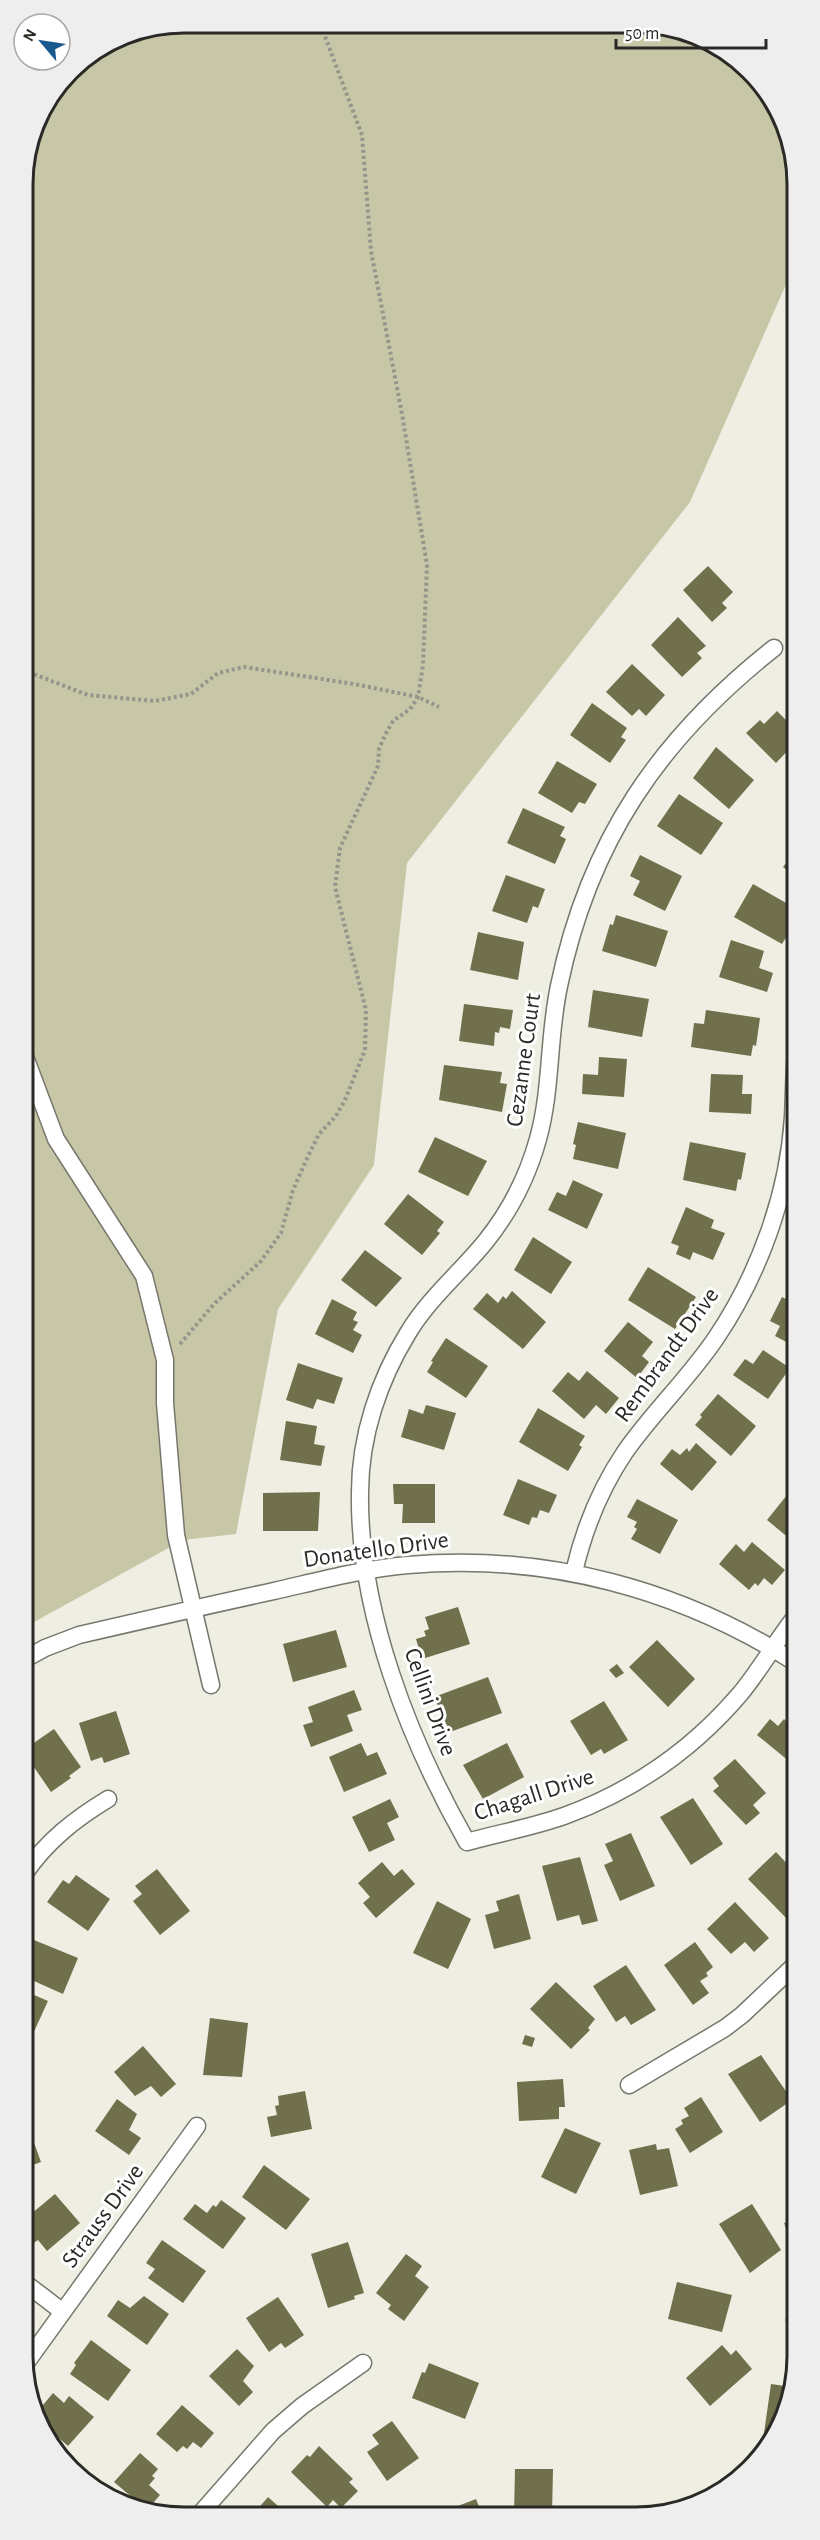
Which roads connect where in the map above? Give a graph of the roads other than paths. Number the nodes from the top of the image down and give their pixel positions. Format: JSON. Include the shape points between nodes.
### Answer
{"nodes":[{"id":1,"x":774,"y":648,"type":"dead end"},
{"id":2,"x":33,"y":1078,"type":"edge"},
{"id":3,"x":787,"y":1162,"type":"edge"},
{"id":4,"x":367,"y":1571,"type":"junction"},
{"id":5,"x":574,"y":1572,"type":"junction"},
{"id":6,"x":194,"y":1608,"type":"junction"},
{"id":7,"x":787,"y":1628,"type":"edge"},
{"id":8,"x":772,"y":1648,"type":"junction"},
{"id":9,"x":33,"y":1654,"type":"edge"},
{"id":10,"x":787,"y":1657,"type":"edge"},
{"id":11,"x":211,"y":1685,"type":"dead end"},
{"id":12,"x":108,"y":1799,"type":"dead end"},
{"id":13,"x":467,"y":1842,"type":"joint"},
{"id":14,"x":33,"y":1863,"type":"edge"},
{"id":15,"x":787,"y":1972,"type":"edge"},
{"id":16,"x":629,"y":2085,"type":"dead end"},
{"id":17,"x":197,"y":2126,"type":"dead end"},
{"id":18,"x":33,"y":2289,"type":"edge"},
{"id":19,"x":63,"y":2312,"type":"junction"},
{"id":20,"x":33,"y":2353,"type":"edge"},
{"id":21,"x":363,"y":2363,"type":"dead end"},
{"id":22,"x":206,"y":2507,"type":"edge"}],
"edges":[{"from":1,"to":4,"type":"street","name":"Cezanne Court","via":[[732,681],[666,751],[608,842],[570,939],[558,989],[546,1101],[538,1140],[524,1177],[486,1241],[409,1331],[374,1407],[360,1489]]},
{"from":2,"to":6,"type":"street","via":[[56,1139],[144,1276],[165,1360],[176,1535]]},
{"from":3,"to":5,"type":"street","name":"Rembrandt Drive","via":[[777,1207],[742,1295],[716,1338],[626,1451],[606,1483],[589,1519]]},
{"from":4,"to":5,"type":"street","name":"Donatello Drive","via":[[461,1563]]},
{"from":4,"to":6,"type":"street","name":"Donatello Drive"},
{"from":4,"to":13,"type":"street","name":"Cellini Drive","via":[[380,1632],[418,1748]]},
{"from":5,"to":8,"type":"street","name":"Donatello Drive","via":[[674,1600],[726,1622]]},
{"from":6,"to":9,"type":"street","name":"Donatello Drive","via":[[79,1635]]},
{"from":6,"to":11,"type":"street"},
{"from":7,"to":8,"type":"street","name":"Chagall Drive"},
{"from":8,"to":10,"type":"street","name":"Donatello Drive"},
{"from":8,"to":13,"type":"street","name":"Chagall Drive","via":[[741,1693],[711,1726],[643,1778],[606,1799],[563,1816]]},
{"from":12,"to":14,"type":"street","via":[[76,1819]]},
{"from":15,"to":16,"type":"street","via":[[724,2028]]},
{"from":17,"to":19,"type":"street","name":"Strauss Drive"},
{"from":18,"to":19,"type":"street"},
{"from":19,"to":20,"type":"street","name":"Strauss Drive"},
{"from":21,"to":22,"type":"street","via":[[273,2431]]}]}
